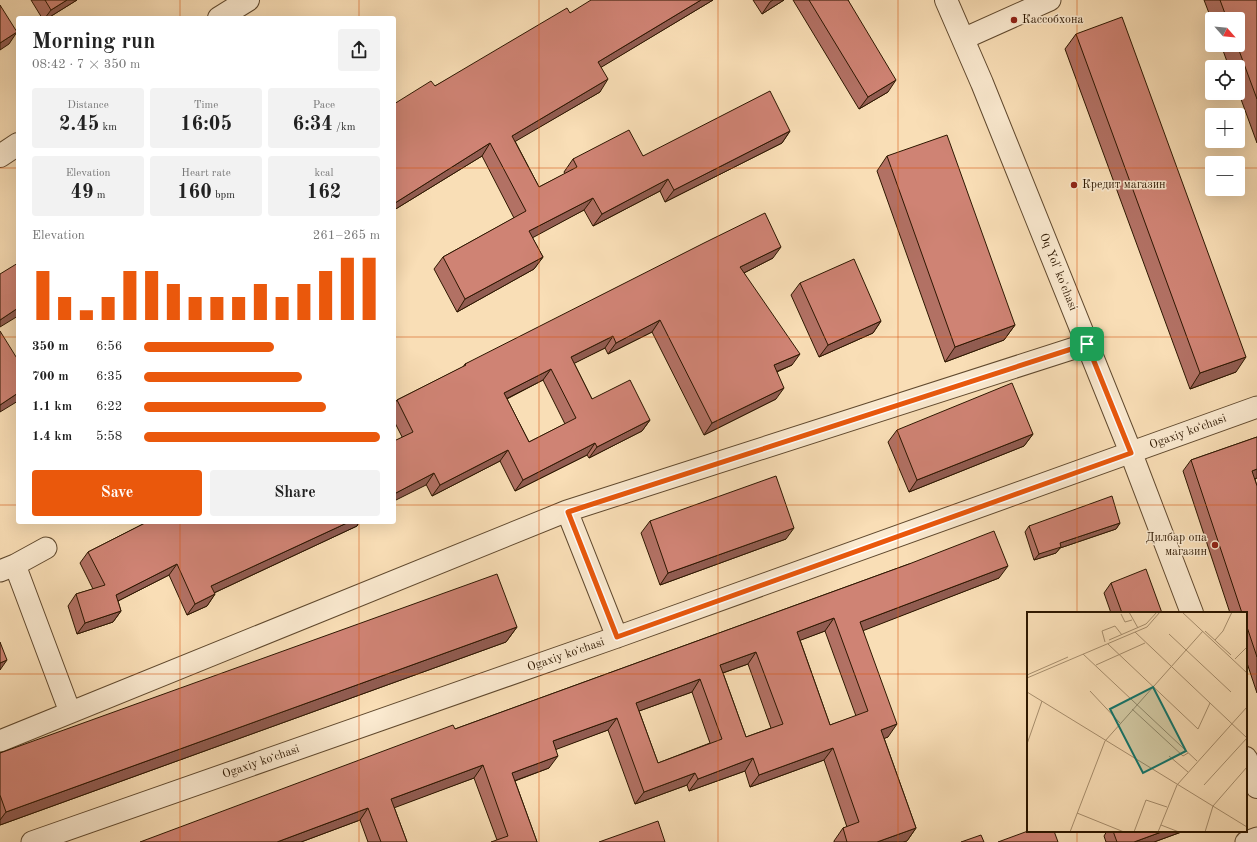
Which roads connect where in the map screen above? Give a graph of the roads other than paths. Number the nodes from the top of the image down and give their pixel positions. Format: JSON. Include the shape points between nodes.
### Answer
{"nodes":[{"id":1,"x":248,"y":0,"type":"edge"},
{"id":2,"x":946,"y":0,"type":"edge"},
{"id":3,"x":1050,"y":0,"type":"edge"},
{"id":4,"x":222,"y":16,"type":"edge"},
{"id":5,"x":963,"y":39,"type":"junction"},
{"id":6,"x":16,"y":145,"type":"edge"},
{"id":7,"x":0,"y":156,"type":"edge"},
{"id":8,"x":1087,"y":344,"type":"junction"},
{"id":9,"x":1257,"y":407,"type":"edge"},
{"id":10,"x":1131,"y":453,"type":"junction"},
{"id":11,"x":568,"y":512,"type":"junction"},
{"id":12,"x":46,"y":548,"type":"dead end"},
{"id":13,"x":8,"y":568,"type":"edge"},
{"id":14,"x":1192,"y":612,"type":"edge"},
{"id":15,"x":617,"y":637,"type":"junction"},
{"id":16,"x":70,"y":712,"type":"junction"},
{"id":17,"x":0,"y":741,"type":"edge"},
{"id":18,"x":1247,"y":761,"type":"edge"},
{"id":19,"x":1257,"y":787,"type":"edge"},
{"id":20,"x":1257,"y":838,"type":"edge"},
{"id":21,"x":32,"y":842,"type":"edge"},
{"id":22,"x":1246,"y":842,"type":"edge"}],
"edges":[{"from":1,"to":4,"type":"street"},
{"from":2,"to":5,"type":"street","name":"Oq Yol' ko'chasi"},
{"from":3,"to":5,"type":"street"},
{"from":5,"to":8,"type":"street","name":"Oq Yol' ko'chasi"},
{"from":6,"to":7,"type":"street"},
{"from":8,"to":10,"type":"street","name":"Oq Yol' ko'chasi"},
{"from":8,"to":11,"type":"street"},
{"from":9,"to":10,"type":"street","name":"Ogaxiy koʻchasi"},
{"from":10,"to":14,"type":"street","name":"Oq Yol' ko'chasi"},
{"from":10,"to":15,"type":"street","name":"Ogaxiy koʻchasi"},
{"from":11,"to":15,"type":"street"},
{"from":11,"to":16,"type":"street"},
{"from":12,"to":13,"type":"street"},
{"from":13,"to":16,"type":"street"},
{"from":15,"to":21,"type":"street","name":"Ogaxiy koʻchasi"},
{"from":16,"to":17,"type":"street"},
{"from":18,"to":19,"type":"street"},
{"from":20,"to":22,"type":"street"}]}
